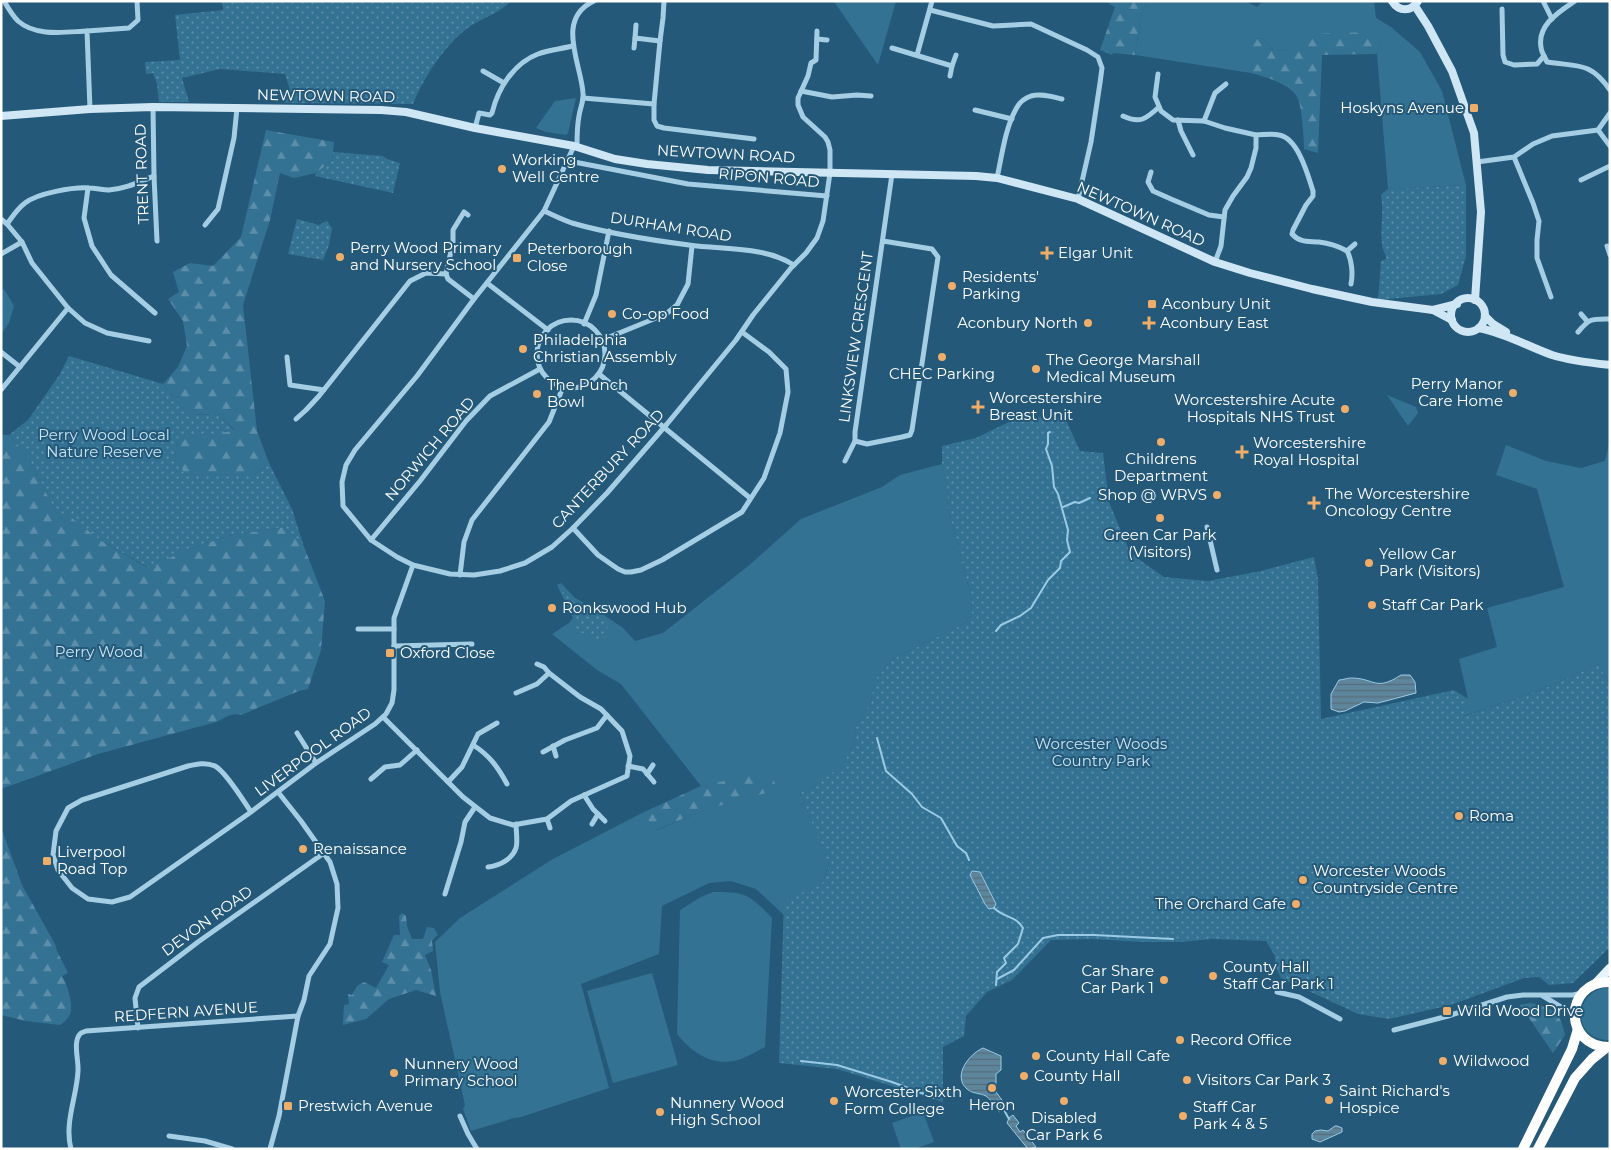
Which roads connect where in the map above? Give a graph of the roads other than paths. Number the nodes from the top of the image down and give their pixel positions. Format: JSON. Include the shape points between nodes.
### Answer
{"nodes":[{"id":1,"x":4,"y":1,"type":"edge"},
{"id":2,"x":137,"y":1,"type":"edge"},
{"id":3,"x":594,"y":1,"type":"edge"},
{"id":4,"x":664,"y":1,"type":"edge"},
{"id":5,"x":932,"y":1,"type":"edge"},
{"id":6,"x":1392,"y":1,"type":"edge"},
{"id":7,"x":1543,"y":1,"type":"edge"},
{"id":8,"x":1575,"y":1,"type":"edge"},
{"id":9,"x":1416,"y":3,"type":"edge"},
{"id":10,"x":1502,"y":8,"type":"dead end"},
{"id":11,"x":930,"y":10,"type":"junction"},
{"id":12,"x":1552,"y":19,"type":"junction"},
{"id":13,"x":636,"y":25,"type":"dead end"},
{"id":14,"x":87,"y":31,"type":"junction"},
{"id":15,"x":817,"y":31,"type":"dead end"},
{"id":16,"x":635,"y":38,"type":"junction"},
{"id":17,"x":816,"y":39,"type":"junction"},
{"id":18,"x":827,"y":40,"type":"dead end"},
{"id":19,"x":660,"y":41,"type":"junction"},
{"id":20,"x":572,"y":46,"type":"junction"},
{"id":21,"x":634,"y":48,"type":"dead end"},
{"id":22,"x":892,"y":48,"type":"dead end"},
{"id":23,"x":917,"y":55,"type":"junction"},
{"id":24,"x":956,"y":55,"type":"dead end"},
{"id":25,"x":1544,"y":56,"type":"junction"},
{"id":26,"x":952,"y":66,"type":"junction"},
{"id":27,"x":483,"y":71,"type":"dead end"},
{"id":28,"x":1158,"y":74,"type":"dead end"},
{"id":29,"x":950,"y":76,"type":"dead end"},
{"id":30,"x":504,"y":83,"type":"junction"},
{"id":31,"x":1226,"y":84,"type":"dead end"},
{"id":32,"x":1610,"y":90,"type":"edge"},
{"id":33,"x":800,"y":91,"type":"junction"},
{"id":34,"x":871,"y":96,"type":"dead end"},
{"id":35,"x":583,"y":98,"type":"junction"},
{"id":36,"x":1062,"y":99,"type":"dead end"},
{"id":37,"x":654,"y":104,"type":"junction"},
{"id":38,"x":153,"y":107,"type":"junction"},
{"id":39,"x":1159,"y":107,"type":"junction"},
{"id":40,"x":237,"y":108,"type":"junction"},
{"id":41,"x":90,"y":109,"type":"junction"},
{"id":42,"x":975,"y":110,"type":"dead end"},
{"id":43,"x":1610,"y":113,"type":"edge"},
{"id":44,"x":1,"y":116,"type":"edge"},
{"id":45,"x":1123,"y":116,"type":"dead end"},
{"id":46,"x":1012,"y":119,"type":"junction"},
{"id":47,"x":1178,"y":120,"type":"junction"},
{"id":48,"x":1204,"y":121,"type":"junction"},
{"id":49,"x":475,"y":128,"type":"junction"},
{"id":50,"x":1598,"y":130,"type":"junction"},
{"id":51,"x":1256,"y":138,"type":"junction"},
{"id":52,"x":754,"y":139,"type":"dead end"},
{"id":53,"x":1610,"y":146,"type":"edge"},
{"id":54,"x":576,"y":147,"type":"junction"},
{"id":55,"x":1193,"y":155,"type":"dead end"},
{"id":56,"x":1514,"y":157,"type":"junction"},
{"id":57,"x":569,"y":161,"type":"junction"},
{"id":58,"x":1477,"y":162,"type":"junction"},
{"id":59,"x":1610,"y":166,"type":"edge"},
{"id":60,"x":1151,"y":172,"type":"dead end"},
{"id":61,"x":830,"y":173,"type":"junction"},
{"id":62,"x":892,"y":174,"type":"junction"},
{"id":63,"x":154,"y":176,"type":"junction"},
{"id":64,"x":997,"y":178,"type":"junction"},
{"id":65,"x":1581,"y":180,"type":"dead end"},
{"id":66,"x":88,"y":188,"type":"junction"},
{"id":67,"x":827,"y":196,"type":"junction"},
{"id":68,"x":1078,"y":199,"type":"junction"},
{"id":69,"x":544,"y":211,"type":"junction"},
{"id":70,"x":468,"y":215,"type":"dead end"},
{"id":71,"x":1224,"y":218,"type":"junction"},
{"id":72,"x":1,"y":219,"type":"edge"},
{"id":73,"x":7,"y":224,"type":"junction"},
{"id":74,"x":205,"y":225,"type":"dead end"},
{"id":75,"x":609,"y":232,"type":"junction"},
{"id":76,"x":157,"y":241,"type":"dead end"},
{"id":77,"x":883,"y":241,"type":"junction"},
{"id":78,"x":22,"y":242,"type":"junction"},
{"id":79,"x":1356,"y":244,"type":"dead end"},
{"id":80,"x":692,"y":246,"type":"junction"},
{"id":81,"x":1607,"y":246,"type":"dead end"},
{"id":82,"x":1347,"y":252,"type":"junction"},
{"id":83,"x":1,"y":254,"type":"edge"},
{"id":84,"x":1610,"y":255,"type":"edge"},
{"id":85,"x":1602,"y":258,"type":"dead end"},
{"id":86,"x":1215,"y":262,"type":"junction"},
{"id":87,"x":794,"y":265,"type":"junction"},
{"id":88,"x":446,"y":274,"type":"junction"},
{"id":89,"x":487,"y":283,"type":"junction"},
{"id":90,"x":1351,"y":284,"type":"dead end"},
{"id":91,"x":1551,"y":297,"type":"dead end"},
{"id":92,"x":474,"y":299,"type":"junction"},
{"id":93,"x":1475,"y":300,"type":"junction"},
{"id":94,"x":1456,"y":304,"type":"junction"},
{"id":95,"x":68,"y":308,"type":"junction"},
{"id":96,"x":1433,"y":310,"type":"junction"},
{"id":97,"x":155,"y":313,"type":"dead end"},
{"id":98,"x":1581,"y":314,"type":"dead end"},
{"id":99,"x":1485,"y":316,"type":"junction"},
{"id":100,"x":1610,"y":319,"type":"edge"},
{"id":101,"x":1452,"y":320,"type":"junction"},
{"id":102,"x":1587,"y":321,"type":"junction"},
{"id":103,"x":584,"y":324,"type":"junction"},
{"id":104,"x":1479,"y":328,"type":"junction"},
{"id":105,"x":548,"y":330,"type":"junction"},
{"id":106,"x":742,"y":332,"type":"junction"},
{"id":107,"x":1578,"y":332,"type":"dead end"},
{"id":108,"x":602,"y":340,"type":"junction"},
{"id":109,"x":149,"y":341,"type":"dead end"},
{"id":110,"x":1527,"y":344,"type":"junction"},
{"id":111,"x":1,"y":352,"type":"edge"},
{"id":112,"x":287,"y":357,"type":"dead end"},
{"id":113,"x":1610,"y":365,"type":"edge"},
{"id":114,"x":20,"y":367,"type":"junction"},
{"id":115,"x":540,"y":369,"type":"junction"},
{"id":116,"x":599,"y":374,"type":"junction"},
{"id":117,"x":564,"y":387,"type":"junction"},
{"id":118,"x":1,"y":390,"type":"edge"},
{"id":119,"x":324,"y":390,"type":"junction"},
{"id":120,"x":296,"y":418,"type":"dead end"},
{"id":121,"x":664,"y":427,"type":"junction"},
{"id":122,"x":855,"y":441,"type":"junction"},
{"id":123,"x":845,"y":461,"type":"dead end"},
{"id":124,"x":750,"y":498,"type":"junction"},
{"id":125,"x":1207,"y":527,"type":"dead end"},
{"id":126,"x":573,"y":528,"type":"junction"},
{"id":127,"x":371,"y":540,"type":"junction"},
{"id":128,"x":413,"y":565,"type":"junction"},
{"id":129,"x":1216,"y":570,"type":"dead end"},
{"id":130,"x":460,"y":575,"type":"junction"},
{"id":131,"x":358,"y":629,"type":"dead end"},
{"id":132,"x":394,"y":629,"type":"junction"},
{"id":133,"x":472,"y":644,"type":"dead end"},
{"id":134,"x":394,"y":646,"type":"junction"},
{"id":135,"x":537,"y":664,"type":"dead end"},
{"id":136,"x":549,"y":673,"type":"junction"},
{"id":137,"x":516,"y":692,"type":"dead end"},
{"id":138,"x":607,"y":715,"type":"junction"},
{"id":139,"x":382,"y":717,"type":"junction"},
{"id":140,"x":497,"y":722,"type":"dead end"},
{"id":141,"x":297,"y":733,"type":"dead end"},
{"id":142,"x":472,"y":745,"type":"junction"},
{"id":143,"x":553,"y":746,"type":"junction"},
{"id":144,"x":417,"y":750,"type":"junction"},
{"id":145,"x":543,"y":752,"type":"dead end"},
{"id":146,"x":556,"y":756,"type":"dead end"},
{"id":147,"x":316,"y":763,"type":"junction"},
{"id":148,"x":653,"y":765,"type":"dead end"},
{"id":149,"x":628,"y":766,"type":"junction"},
{"id":150,"x":647,"y":774,"type":"junction"},
{"id":151,"x":371,"y":778,"type":"dead end"},
{"id":152,"x":448,"y":782,"type":"junction"},
{"id":153,"x":654,"y":782,"type":"dead end"},
{"id":154,"x":507,"y":784,"type":"dead end"},
{"id":155,"x":278,"y":792,"type":"junction"},
{"id":156,"x":584,"y":795,"type":"junction"},
{"id":157,"x":475,"y":807,"type":"junction"},
{"id":158,"x":251,"y":812,"type":"junction"},
{"id":159,"x":598,"y":814,"type":"junction"},
{"id":160,"x":547,"y":818,"type":"junction"},
{"id":161,"x":605,"y":821,"type":"dead end"},
{"id":162,"x":516,"y":824,"type":"junction"},
{"id":163,"x":592,"y":824,"type":"dead end"},
{"id":164,"x":550,"y":828,"type":"dead end"},
{"id":165,"x":324,"y":853,"type":"junction"},
{"id":166,"x":488,"y":867,"type":"dead end"},
{"id":167,"x":445,"y":894,"type":"dead end"},
{"id":168,"x":1610,"y":968,"type":"edge"},
{"id":169,"x":1610,"y":982,"type":"edge"},
{"id":170,"x":1595,"y":984,"type":"junction"},
{"id":171,"x":1277,"y":992,"type":"dead end"},
{"id":172,"x":1583,"y":993,"type":"junction"},
{"id":173,"x":1543,"y":996,"type":"junction"},
{"id":174,"x":298,"y":1016,"type":"junction"},
{"id":175,"x":1574,"y":1016,"type":"junction"},
{"id":176,"x":1340,"y":1019,"type":"dead end"},
{"id":177,"x":138,"y":1028,"type":"junction"},
{"id":178,"x":1394,"y":1030,"type":"dead end"},
{"id":179,"x":1578,"y":1030,"type":"junction"},
{"id":180,"x":1608,"y":1047,"type":"edge"},
{"id":181,"x":460,"y":1116,"type":"dead end"},
{"id":182,"x":169,"y":1136,"type":"dead end"},
{"id":183,"x":71,"y":1149,"type":"edge"},
{"id":184,"x":232,"y":1149,"type":"edge"},
{"id":185,"x":270,"y":1149,"type":"edge"},
{"id":186,"x":477,"y":1149,"type":"edge"},
{"id":187,"x":1523,"y":1149,"type":"edge"},
{"id":188,"x":1539,"y":1149,"type":"edge"}],
"edges":[{"from":1,"to":14,"type":"street","via":[[18,20],[34,30]]},
{"from":2,"to":14,"type":"street","via":[[138,20],[129,28]]},
{"from":3,"to":20,"type":"street","via":[[585,6],[578,16]]},
{"from":4,"to":19,"type":"street"},
{"from":5,"to":11,"type":"street"},
{"from":6,"to":9,"type":"main road","via":[[1403,10]]},
{"from":7,"to":12,"type":"street"},
{"from":8,"to":12,"type":"street"},
{"from":9,"to":58,"type":"main road","via":[[1456,79],[1474,133]]},
{"from":10,"to":25,"type":"street","via":[[1505,62],[1537,64]]},
{"from":11,"to":23,"type":"street"},
{"from":11,"to":68,"type":"street","via":[[993,26],[1031,24],[1098,57],[1102,63],[1100,83]]},
{"from":12,"to":25,"type":"street","via":[[1543,29],[1540,47]]},
{"from":13,"to":16,"type":"street"},
{"from":14,"to":41,"type":"street"},
{"from":15,"to":17,"type":"street"},
{"from":16,"to":19,"type":"street"},
{"from":16,"to":21,"type":"street"},
{"from":17,"to":18,"type":"street"},
{"from":17,"to":33,"type":"street","via":[[816,60],[812,62]]},
{"from":19,"to":37,"type":"street"},
{"from":20,"to":30,"type":"street","via":[[530,58],[517,67]]},
{"from":20,"to":35,"type":"street"},
{"from":22,"to":23,"type":"street"},
{"from":23,"to":26,"type":"street"},
{"from":24,"to":26,"type":"street"},
{"from":25,"to":32,"type":"street","via":[[1547,62],[1585,66],[1601,77]]},
{"from":26,"to":29,"type":"street"},
{"from":27,"to":30,"type":"street"},
{"from":28,"to":39,"type":"street","via":[[1155,97]]},
{"from":30,"to":49,"type":"street","via":[[492,113],[479,113]]},
{"from":31,"to":48,"type":"street","via":[[1215,93]]},
{"from":33,"to":34,"type":"street","via":[[832,97]]},
{"from":33,"to":61,"type":"street","name":"CANTERBURY ROAD","via":[[798,98],[803,117],[828,142]]},
{"from":35,"to":37,"type":"street"},
{"from":35,"to":54,"type":"street","name":"CANTERBURY ROAD"},
{"from":36,"to":46,"type":"street","via":[[1030,97],[1019,104]]},
{"from":37,"to":52,"type":"street","via":[[657,126]]},
{"from":38,"to":40,"type":"main road","name":"NEWTOWN ROAD"},
{"from":38,"to":41,"type":"main road","name":"NEWTOWN ROAD"},
{"from":38,"to":63,"type":"street","name":"TRENT ROAD"},
{"from":39,"to":45,"type":"street","via":[[1147,118],[1133,121]]},
{"from":39,"to":47,"type":"street","via":[[1173,120]]},
{"from":40,"to":49,"type":"main road","name":"NEWTOWN ROAD","via":[[406,112]]},
{"from":40,"to":74,"type":"street","via":[[234,138],[218,209]]},
{"from":41,"to":44,"type":"main road","name":"NEWTOWN ROAD"},
{"from":42,"to":46,"type":"street"},
{"from":43,"to":50,"type":"street"},
{"from":46,"to":64,"type":"street"},
{"from":47,"to":48,"type":"street"},
{"from":47,"to":55,"type":"street"},
{"from":48,"to":51,"type":"street"},
{"from":49,"to":54,"type":"main road","name":"NEWTOWN ROAD"},
{"from":50,"to":53,"type":"street"},
{"from":50,"to":56,"type":"street","via":[[1552,136]]},
{"from":51,"to":71,"type":"street","via":[[1251,168],[1229,201]]},
{"from":51,"to":82,"type":"street","via":[[1280,135],[1290,140],[1299,153],[1312,186],[1313,196],[1292,234],[1302,241],[1320,242]]},
{"from":54,"to":57,"type":"street","name":"CANTERBURY ROAD"},
{"from":54,"to":61,"type":"main road","name":"NEWTOWN ROAD","via":[[614,159],[647,164],[708,170]]},
{"from":56,"to":58,"type":"street"},
{"from":56,"to":91,"type":"street","via":[[1539,221],[1537,258]]},
{"from":57,"to":67,"type":"street","name":"RIPON ROAD","via":[[688,184],[710,183]]},
{"from":57,"to":69,"type":"street","name":"CANTERBURY ROAD"},
{"from":58,"to":93,"type":"main road","via":[[1481,212]]},
{"from":59,"to":65,"type":"street"},
{"from":60,"to":71,"type":"street","via":[[1148,182],[1153,191],[1209,215]]},
{"from":61,"to":62,"type":"main road","name":"NEWTOWN ROAD"},
{"from":61,"to":67,"type":"street","name":"CANTERBURY ROAD"},
{"from":62,"to":64,"type":"main road","name":"NEWTOWN ROAD"},
{"from":62,"to":77,"type":"street","name":"LINKSVIEW CRESCENT"},
{"from":63,"to":66,"type":"street","via":[[131,186],[108,190]]},
{"from":63,"to":76,"type":"street","name":"TRENT ROAD"},
{"from":64,"to":68,"type":"main road","name":"NEWTOWN ROAD"},
{"from":66,"to":73,"type":"street","via":[[35,198],[18,208]]},
{"from":66,"to":97,"type":"street","via":[[84,218],[92,246],[111,275]]},
{"from":67,"to":87,"type":"street","name":"CANTERBURY ROAD","via":[[817,238]]},
{"from":68,"to":86,"type":"main road","name":"NEWTOWN ROAD"},
{"from":69,"to":75,"type":"street","name":"DURHAM ROAD"},
{"from":69,"to":89,"type":"street","name":"CANTERBURY ROAD"},
{"from":70,"to":88,"type":"street","via":[[464,212],[453,230]]},
{"from":71,"to":86,"type":"street","via":[[1221,246]]},
{"from":72,"to":73,"type":"street"},
{"from":73,"to":78,"type":"street"},
{"from":75,"to":80,"type":"street","name":"DURHAM ROAD"},
{"from":75,"to":103,"type":"street","via":[[596,295]]},
{"from":77,"to":122,"type":"street","name":"LINKSVIEW CRESCENT"},
{"from":77,"to":122,"type":"street","name":"LINKSVIEW CRESCENT","via":[[932,249],[938,257],[912,430],[902,437],[867,444]]},
{"from":78,"to":83,"type":"street"},
{"from":78,"to":95,"type":"street","via":[[32,263]]},
{"from":79,"to":82,"type":"street"},
{"from":80,"to":87,"type":"street","name":"DURHAM ROAD","via":[[761,252]]},
{"from":80,"to":108,"type":"street","via":[[688,284],[677,305],[666,314]]},
{"from":81,"to":84,"type":"street"},
{"from":82,"to":90,"type":"street","via":[[1352,268]]},
{"from":84,"to":85,"type":"street"},
{"from":86,"to":96,"type":"main road","name":"NEWTOWN ROAD","via":[[1312,289],[1372,302]]},
{"from":87,"to":106,"type":"street","name":"CANTERBURY ROAD"},
{"from":88,"to":92,"type":"street"},
{"from":88,"to":119,"type":"street","via":[[426,273],[410,281]]},
{"from":89,"to":92,"type":"street","name":"CANTERBURY ROAD"},
{"from":89,"to":105,"type":"street"},
{"from":92,"to":127,"type":"street","name":"CANTERBURY ROAD","via":[[346,464],[342,482],[343,506]]},
{"from":93,"to":94,"type":"main road","via":[[1465,299]]},
{"from":93,"to":99,"type":"main road","via":[[1482,306]]},
{"from":94,"to":96,"type":"main road","name":"NEWTOWN ROAD"},
{"from":94,"to":101,"type":"main road"},
{"from":95,"to":109,"type":"street","via":[[85,323],[107,333]]},
{"from":95,"to":114,"type":"street"},
{"from":96,"to":101,"type":"main road","name":"NEWTOWN ROAD"},
{"from":98,"to":102,"type":"street"},
{"from":99,"to":104,"type":"main road"},
{"from":99,"to":110,"type":"main road"},
{"from":100,"to":102,"type":"street"},
{"from":101,"to":104,"type":"main road","via":[[1464,332]]},
{"from":102,"to":107,"type":"street"},
{"from":103,"to":105,"type":"street","via":[[562,322]]},
{"from":103,"to":108,"type":"street"},
{"from":104,"to":110,"type":"main road"},
{"from":105,"to":115,"type":"street","via":[[538,348]]},
{"from":106,"to":121,"type":"street","name":"CANTERBURY ROAD"},
{"from":106,"to":124,"type":"street","via":[[786,369],[788,392],[780,433],[764,478]]},
{"from":108,"to":116,"type":"street","via":[[605,357]]},
{"from":110,"to":113,"type":"main road","via":[[1566,358]]},
{"from":111,"to":114,"type":"street"},
{"from":112,"to":119,"type":"street","via":[[290,385]]},
{"from":114,"to":118,"type":"street"},
{"from":115,"to":117,"type":"street","via":[[552,382]]},
{"from":115,"to":127,"type":"street","name":"NORWICH ROAD","via":[[490,396],[466,421]]},
{"from":116,"to":117,"type":"street","via":[[582,386]]},
{"from":116,"to":121,"type":"street"},
{"from":117,"to":130,"type":"street","via":[[549,422],[472,520],[464,542]]},
{"from":119,"to":120,"type":"street"},
{"from":121,"to":124,"type":"street"},
{"from":121,"to":126,"type":"street","name":"CANTERBURY ROAD"},
{"from":122,"to":123,"type":"street"},
{"from":124,"to":126,"type":"street","via":[[742,512],[662,560],[631,572],[618,569],[598,555]]},
{"from":125,"to":129,"type":"street"},
{"from":126,"to":130,"type":"street","name":"CANTERBURY ROAD","via":[[552,547],[525,563],[500,572]]},
{"from":127,"to":128,"type":"street","name":"CANTERBURY ROAD"},
{"from":128,"to":130,"type":"street","name":"CANTERBURY ROAD"},
{"from":128,"to":132,"type":"street","name":"LIVERPOOL ROAD","via":[[396,610]]},
{"from":131,"to":132,"type":"street"},
{"from":132,"to":134,"type":"street","name":"LIVERPOOL ROAD"},
{"from":133,"to":134,"type":"street"},
{"from":134,"to":139,"type":"street","name":"LIVERPOOL ROAD","via":[[393,696]]},
{"from":135,"to":136,"type":"street"},
{"from":136,"to":137,"type":"street","via":[[537,684]]},
{"from":136,"to":138,"type":"street"},
{"from":138,"to":143,"type":"street","via":[[597,728]]},
{"from":138,"to":149,"type":"street","via":[[622,730],[630,756]]},
{"from":139,"to":144,"type":"street"},
{"from":139,"to":147,"type":"street","name":"LIVERPOOL ROAD"},
{"from":140,"to":142,"type":"street","via":[[478,734]]},
{"from":141,"to":147,"type":"street"},
{"from":142,"to":152,"type":"street","via":[[462,767]]},
{"from":142,"to":154,"type":"street","via":[[498,767]]},
{"from":143,"to":145,"type":"street"},
{"from":143,"to":146,"type":"street"},
{"from":144,"to":151,"type":"street","via":[[400,765],[385,767]]},
{"from":144,"to":152,"type":"street"},
{"from":147,"to":155,"type":"street","name":"LIVERPOOL ROAD"},
{"from":148,"to":150,"type":"street"},
{"from":149,"to":150,"type":"street","via":[[643,769]]},
{"from":149,"to":156,"type":"street","via":[[627,776]]},
{"from":150,"to":153,"type":"street"},
{"from":152,"to":157,"type":"street"},
{"from":155,"to":158,"type":"street","name":"LIVERPOOL ROAD"},
{"from":155,"to":165,"type":"street"},
{"from":156,"to":159,"type":"street"},
{"from":156,"to":160,"type":"street"},
{"from":157,"to":162,"type":"street","via":[[490,818]]},
{"from":157,"to":167,"type":"street","via":[[465,822]]},
{"from":158,"to":158,"type":"street","name":"LIVERPOOL ROAD","via":[[130,897],[117,902],[88,899],[79,894],[58,870],[53,855],[56,831],[68,808],[82,800],[200,763],[222,770]]},
{"from":159,"to":161,"type":"street"},
{"from":159,"to":163,"type":"street"},
{"from":160,"to":162,"type":"street"},
{"from":160,"to":164,"type":"street"},
{"from":162,"to":166,"type":"street","via":[[516,848],[509,858],[497,866]]},
{"from":165,"to":174,"type":"street","via":[[337,884],[337,920],[330,944],[309,976]]},
{"from":165,"to":177,"type":"street","name":"DEVON ROAD","via":[[138,987],[135,998]]},
{"from":168,"to":170,"type":"main road"},
{"from":169,"to":170,"type":"highway"},
{"from":170,"to":172,"type":"highway"},
{"from":171,"to":176,"type":"street","via":[[1299,997]]},
{"from":172,"to":173,"type":"street"},
{"from":172,"to":175,"type":"highway","via":[[1576,1004]]},
{"from":173,"to":175,"type":"street"},
{"from":173,"to":178,"type":"street","via":[[1507,997]]},
{"from":174,"to":177,"type":"street","name":"REDFERN AVENUE"},
{"from":174,"to":185,"type":"street"},
{"from":175,"to":179,"type":"highway"},
{"from":177,"to":183,"type":"street","name":"REDFERN AVENUE","via":[[86,1031],[78,1036],[78,1078],[69,1126]]},
{"from":179,"to":180,"type":"highway","via":[[1590,1043]]},
{"from":179,"to":187,"type":"highway","via":[[1572,1049]]},
{"from":180,"to":188,"type":"highway","via":[[1592,1059],[1570,1085]]},
{"from":181,"to":186,"type":"street"},
{"from":182,"to":184,"type":"street"}]}
